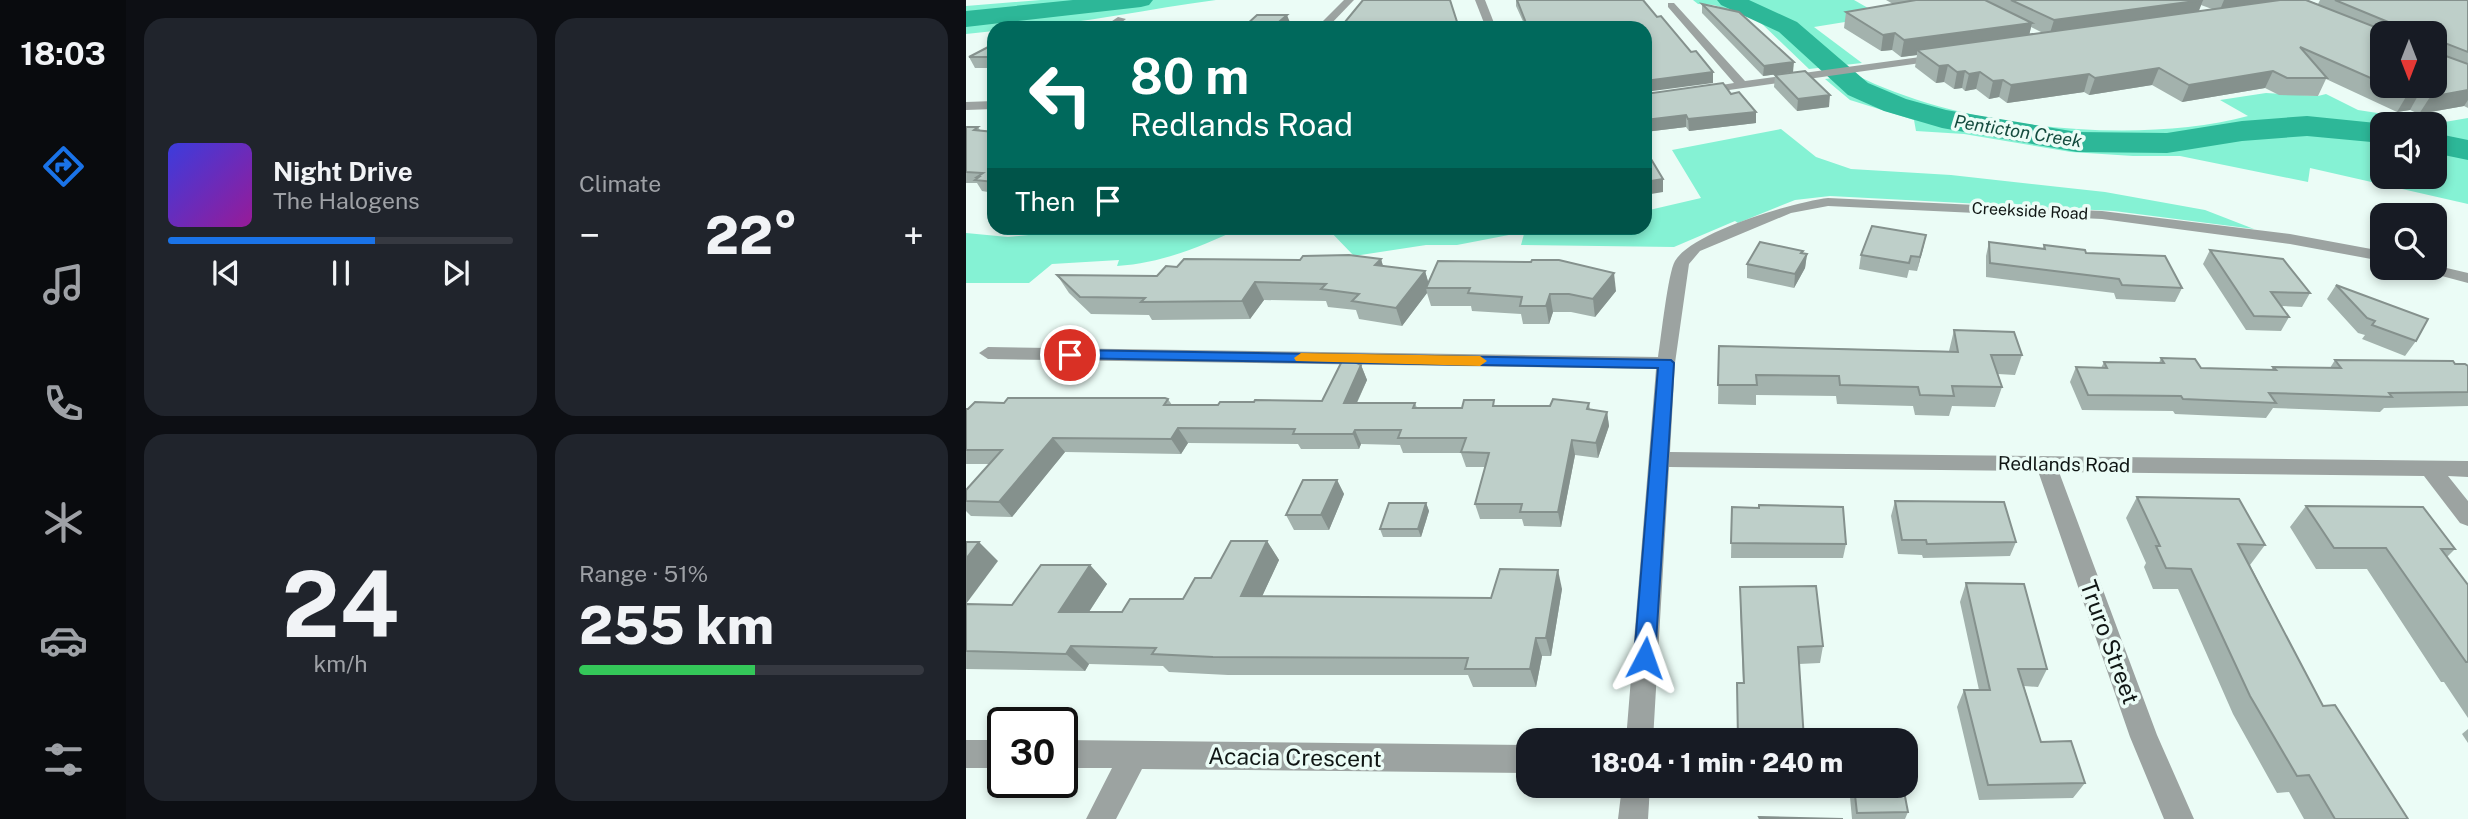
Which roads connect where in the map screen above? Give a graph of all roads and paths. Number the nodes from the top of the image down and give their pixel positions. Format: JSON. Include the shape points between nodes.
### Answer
{"nodes":[{"id":1,"x":1349,"y":0,"type":"edge"},
{"id":2,"x":1480,"y":0,"type":"edge"},
{"id":3,"x":1671,"y":5,"type":"dead end"},
{"id":4,"x":1121,"y":19,"type":"dead end"},
{"id":5,"x":1118,"y":21,"type":"edge"},
{"id":6,"x":1328,"y":21,"type":"edge"},
{"id":7,"x":1488,"y":21,"type":"edge"},
{"id":8,"x":1953,"y":55,"type":"edge"},
{"id":9,"x":1742,"y":85,"type":"junction"},
{"id":10,"x":1686,"y":93,"type":"edge"},
{"id":11,"x":987,"y":105,"type":"edge"},
{"id":12,"x":966,"y":106,"type":"edge"},
{"id":13,"x":2370,"y":254,"type":"edge"},
{"id":14,"x":2447,"y":273,"type":"edge"},
{"id":15,"x":2468,"y":278,"type":"edge"},
{"id":16,"x":988,"y":354,"type":"dead end"},
{"id":17,"x":1666,"y":363,"type":"junction"},
{"id":18,"x":1659,"y":459,"type":"junction"},
{"id":19,"x":2046,"y":464,"type":"junction"},
{"id":20,"x":2429,"y":468,"type":"junction"},
{"id":21,"x":2468,"y":469,"type":"edge"},
{"id":22,"x":2468,"y":517,"type":"edge"},
{"id":23,"x":1640,"y":728,"type":"edge"},
{"id":24,"x":966,"y":754,"type":"edge"},
{"id":25,"x":987,"y":754,"type":"edge"},
{"id":26,"x":1078,"y":754,"type":"edge"},
{"id":27,"x":1134,"y":755,"type":"junction"},
{"id":28,"x":1516,"y":759,"type":"edge"},
{"id":29,"x":1635,"y":798,"type":"edge"},
{"id":30,"x":1101,"y":819,"type":"edge"},
{"id":31,"x":1633,"y":819,"type":"edge"},
{"id":32,"x":2179,"y":819,"type":"edge"}],
"edges":[{"from":1,"to":6,"type":"street"},
{"from":2,"to":7,"type":"street"},
{"from":3,"to":9,"type":"street"},
{"from":4,"to":5,"type":"street"},
{"from":8,"to":9,"type":"street"},
{"from":9,"to":10,"type":"street"},
{"from":11,"to":12,"type":"street"},
{"from":13,"to":17,"type":"street","name":"Creekside Road","via":[[2102,215],[1828,202],[1803,205],[1686,255]]},
{"from":14,"to":15,"type":"street"},
{"from":16,"to":17,"type":"street"},
{"from":17,"to":18,"type":"street"},
{"from":18,"to":19,"type":"street","name":"Redlands Road"},
{"from":18,"to":23,"type":"street"},
{"from":19,"to":20,"type":"street","name":"Redlands Road"},
{"from":19,"to":32,"type":"street","name":"Truro Street","via":[[2144,737]]},
{"from":20,"to":21,"type":"street","name":"Redlands Road"},
{"from":20,"to":22,"type":"street"},
{"from":24,"to":25,"type":"street"},
{"from":26,"to":27,"type":"street","name":"Acacia Crescent"},
{"from":27,"to":28,"type":"street","name":"Acacia Crescent"},
{"from":27,"to":30,"type":"street"},
{"from":29,"to":31,"type":"street"}]}
